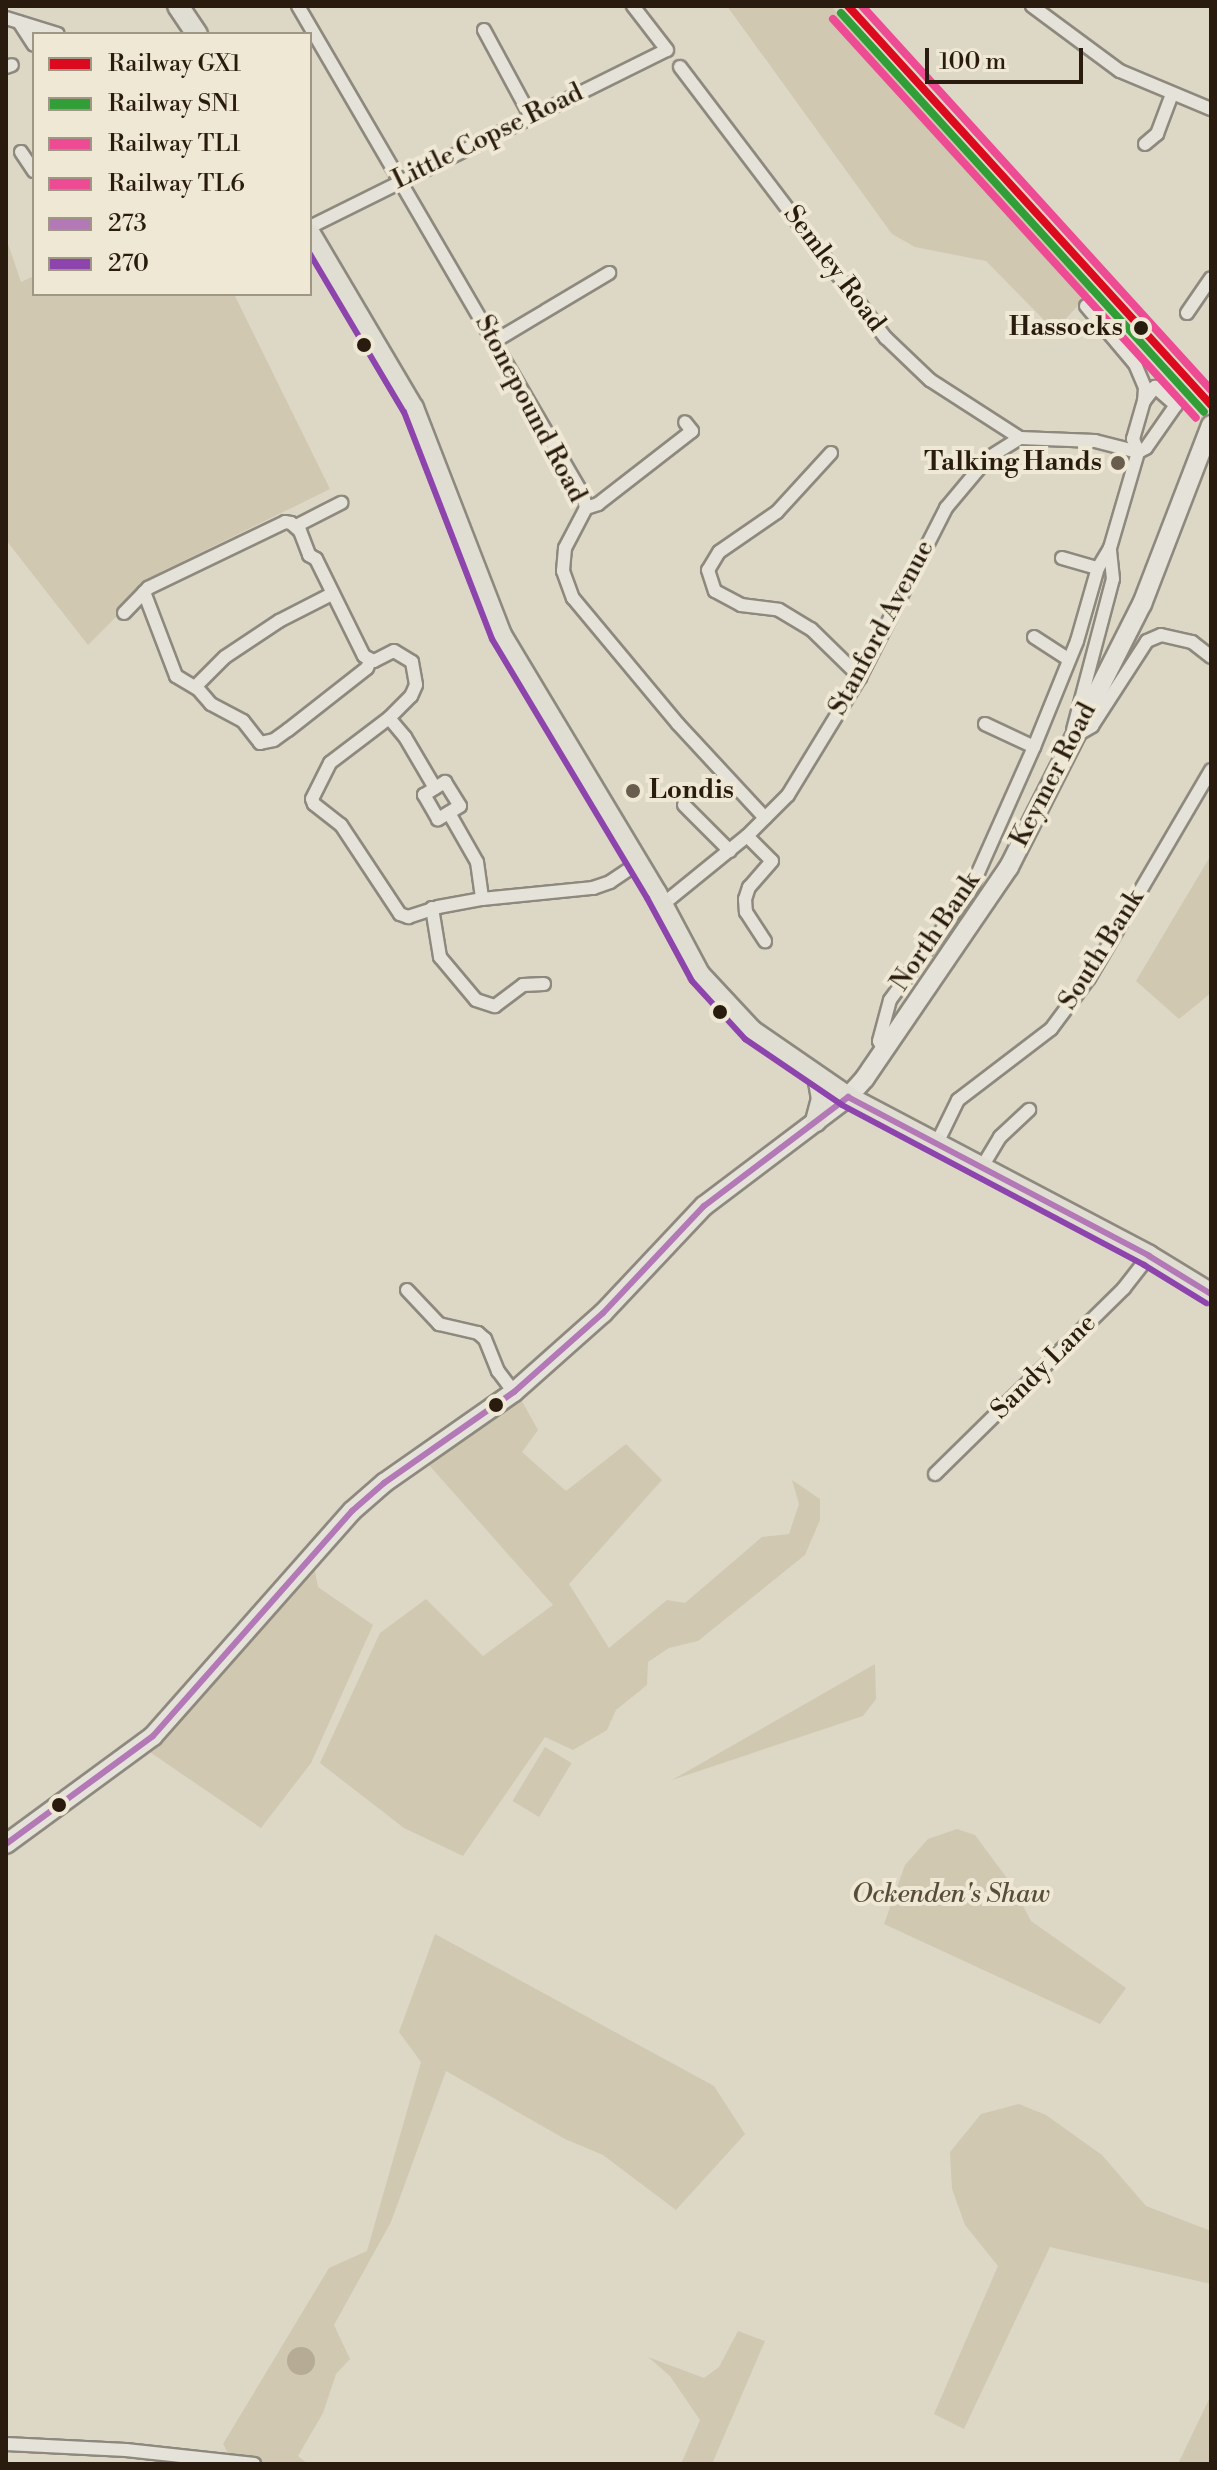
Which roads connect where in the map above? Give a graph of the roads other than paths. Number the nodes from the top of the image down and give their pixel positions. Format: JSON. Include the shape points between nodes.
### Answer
{"nodes":[{"id":1,"x":178,"y":6,"type":"edge"},
{"id":2,"x":633,"y":6,"type":"edge"},
{"id":3,"x":1032,"y":6,"type":"edge"},
{"id":4,"x":299,"y":7,"type":"edge"},
{"id":5,"x":12,"y":20,"type":"edge"},
{"id":6,"x":484,"y":30,"type":"dead end"},
{"id":7,"x":51,"y":32,"type":"edge"},
{"id":8,"x":196,"y":32,"type":"edge"},
{"id":9,"x":32,"y":43,"type":"edge"},
{"id":10,"x":680,"y":67,"type":"dead end"},
{"id":11,"x":1172,"y":94,"type":"junction"},
{"id":12,"x":1211,"y":109,"type":"edge"},
{"id":13,"x":530,"y":115,"type":"junction"},
{"id":14,"x":1145,"y":144,"type":"dead end"},
{"id":15,"x":21,"y":152,"type":"dead end"},
{"id":16,"x":32,"y":168,"type":"edge"},
{"id":17,"x":401,"y":180,"type":"junction"},
{"id":18,"x":312,"y":226,"type":"edge"},
{"id":19,"x":312,"y":237,"type":"edge"},
{"id":20,"x":609,"y":273,"type":"dead end"},
{"id":21,"x":1211,"y":278,"type":"edge"},
{"id":22,"x":1086,"y":306,"type":"dead end"},
{"id":23,"x":1187,"y":313,"type":"dead end"},
{"id":24,"x":495,"y":341,"type":"junction"},
{"id":25,"x":1144,"y":401,"type":"junction"},
{"id":26,"x":685,"y":422,"type":"dead end"},
{"id":27,"x":1211,"y":425,"type":"edge"},
{"id":28,"x":1020,"y":438,"type":"junction"},
{"id":29,"x":1138,"y":452,"type":"junction"},
{"id":30,"x":831,"y":453,"type":"dead end"},
{"id":31,"x":341,"y":503,"type":"dead end"},
{"id":32,"x":586,"y":508,"type":"junction"},
{"id":33,"x":296,"y":526,"type":"junction"},
{"id":34,"x":1110,"y":548,"type":"junction"},
{"id":35,"x":1062,"y":558,"type":"dead end"},
{"id":36,"x":1098,"y":568,"type":"junction"},
{"id":37,"x":144,"y":592,"type":"junction"},
{"id":38,"x":332,"y":594,"type":"junction"},
{"id":39,"x":124,"y":613,"type":"dead end"},
{"id":40,"x":1034,"y":637,"type":"dead end"},
{"id":41,"x":1211,"y":657,"type":"edge"},
{"id":42,"x":1068,"y":659,"type":"junction"},
{"id":43,"x":370,"y":661,"type":"junction"},
{"id":44,"x":860,"y":677,"type":"junction"},
{"id":45,"x":195,"y":687,"type":"junction"},
{"id":46,"x":389,"y":718,"type":"junction"},
{"id":47,"x":985,"y":724,"type":"dead end"},
{"id":48,"x":1072,"y":737,"type":"junction"},
{"id":49,"x":1034,"y":747,"type":"junction"},
{"id":50,"x":1211,"y":770,"type":"edge"},
{"id":51,"x":435,"y":788,"type":"junction"},
{"id":52,"x":684,"y":805,"type":"dead end"},
{"id":53,"x":449,"y":813,"type":"junction"},
{"id":54,"x":765,"y":818,"type":"junction"},
{"id":55,"x":747,"y":836,"type":"junction"},
{"id":56,"x":730,"y":851,"type":"junction"},
{"id":57,"x":637,"y":864,"type":"junction"},
{"id":58,"x":482,"y":899,"type":"junction"},
{"id":59,"x":662,"y":905,"type":"junction"},
{"id":60,"x":432,"y":908,"type":"junction"},
{"id":61,"x":765,"y":941,"type":"dead end"},
{"id":62,"x":544,"y":984,"type":"dead end"},
{"id":63,"x":884,"y":1050,"type":"junction"},
{"id":64,"x":818,"y":1077,"type":"junction"},
{"id":65,"x":848,"y":1097,"type":"junction"},
{"id":66,"x":1029,"y":1110,"type":"dead end"},
{"id":67,"x":816,"y":1121,"type":"junction"},
{"id":68,"x":937,"y":1143,"type":"junction"},
{"id":69,"x":982,"y":1167,"type":"junction"},
{"id":70,"x":1149,"y":1256,"type":"junction"},
{"id":71,"x":407,"y":1290,"type":"dead end"},
{"id":72,"x":1211,"y":1294,"type":"edge"},
{"id":73,"x":514,"y":1392,"type":"junction"},
{"id":74,"x":935,"y":1474,"type":"dead end"},
{"id":75,"x":6,"y":1844,"type":"edge"},
{"id":76,"x":6,"y":2444,"type":"edge"},
{"id":77,"x":254,"y":2464,"type":"edge"}],
"edges":[{"from":1,"to":8,"type":"main road"},
{"from":2,"to":13,"type":"street","name":"Little Copse Road","via":[[667,50]]},
{"from":3,"to":11,"type":"street","via":[[1120,71]]},
{"from":4,"to":17,"type":"street","name":"Stonepound Road"},
{"from":5,"to":7,"type":"street"},
{"from":5,"to":9,"type":"street"},
{"from":6,"to":13,"type":"street"},
{"from":10,"to":28,"type":"street","name":"Semley Road","via":[[886,338],[930,380]]},
{"from":11,"to":12,"type":"street"},
{"from":11,"to":14,"type":"street","via":[[1157,134]]},
{"from":13,"to":17,"type":"street","name":"Little Copse Road"},
{"from":15,"to":16,"type":"street"},
{"from":17,"to":18,"type":"street","name":"Little Copse Road"},
{"from":17,"to":24,"type":"street","name":"Stonepound Road"},
{"from":19,"to":57,"type":"main road","via":[[413,408],[501,635]]},
{"from":20,"to":24,"type":"street"},
{"from":21,"to":23,"type":"street"},
{"from":22,"to":25,"type":"street","via":[[1135,364],[1145,388]]},
{"from":24,"to":32,"type":"street","name":"Stonepound Road"},
{"from":25,"to":29,"type":"street","via":[[1133,439]]},
{"from":25,"to":29,"type":"street","via":[[1155,387],[1176,405]]},
{"from":26,"to":32,"type":"street","via":[[692,431]]},
{"from":27,"to":48,"type":"main road","name":"Keymer Road","via":[[1142,604]]},
{"from":28,"to":29,"type":"street","via":[[1095,441]]},
{"from":28,"to":44,"type":"street","name":"Stanford Avenue","via":[[988,458],[946,508]]},
{"from":29,"to":34,"type":"street"},
{"from":30,"to":44,"type":"street","via":[[777,512],[719,552],[708,570],[715,591],[741,605],[779,610],[811,629]]},
{"from":31,"to":33,"type":"street"},
{"from":32,"to":54,"type":"street","name":"Stonepound Road","via":[[565,548],[563,571],[573,598]]},
{"from":33,"to":37,"type":"street","via":[[285,522]]},
{"from":33,"to":38,"type":"street"},
{"from":34,"to":36,"type":"street","name":"North Bank"},
{"from":34,"to":48,"type":"street","via":[[1113,579]]},
{"from":35,"to":36,"type":"street"},
{"from":36,"to":42,"type":"street","name":"North Bank"},
{"from":37,"to":39,"type":"street"},
{"from":37,"to":45,"type":"street","via":[[176,676]]},
{"from":38,"to":43,"type":"street"},
{"from":38,"to":45,"type":"street","via":[[225,657]]},
{"from":40,"to":42,"type":"street"},
{"from":41,"to":48,"type":"street","via":[[1192,642],[1161,635],[1147,641],[1092,726]]},
{"from":42,"to":49,"type":"street","name":"North Bank"},
{"from":43,"to":45,"type":"street","via":[[265,743]]},
{"from":43,"to":46,"type":"street","via":[[394,651],[406,655],[416,672],[411,696]]},
{"from":44,"to":54,"type":"street","name":"Stanford Avenue","via":[[788,795]]},
{"from":46,"to":51,"type":"street"},
{"from":46,"to":60,"type":"street","via":[[330,763],[312,799],[341,825],[393,909],[408,917]]},
{"from":47,"to":49,"type":"street"},
{"from":48,"to":63,"type":"main road","name":"Keymer Road","via":[[1009,867]]},
{"from":49,"to":63,"type":"street","name":"North Bank","via":[[969,893],[890,1000],[879,1041]]},
{"from":50,"to":68,"type":"street","name":"South Bank","via":[[1089,978],[1051,1029],[958,1100]]},
{"from":51,"to":53,"type":"street","via":[[445,782],[460,806]]},
{"from":51,"to":53,"type":"street","via":[[424,795],[438,819]]},
{"from":52,"to":56,"type":"street"},
{"from":53,"to":58,"type":"street","via":[[477,862]]},
{"from":54,"to":55,"type":"street","name":"Stanford Avenue"},
{"from":55,"to":56,"type":"street","name":"Stanford Avenue"},
{"from":55,"to":61,"type":"street","via":[[772,861],[745,899],[746,912]]},
{"from":56,"to":59,"type":"street","name":"Stanford Avenue"},
{"from":57,"to":58,"type":"street","via":[[593,888]]},
{"from":57,"to":59,"type":"main road"},
{"from":58,"to":60,"type":"street"},
{"from":59,"to":64,"type":"main road","via":[[699,974],[752,1031]]},
{"from":60,"to":62,"type":"street","via":[[440,957],[476,1000],[495,1006],[523,985]]},
{"from":63,"to":65,"type":"main road","name":"Keymer Road"},
{"from":64,"to":65,"type":"main road"},
{"from":64,"to":67,"type":"main road","via":[[822,1099]]},
{"from":65,"to":67,"type":"main road","name":"Keymer Road"},
{"from":65,"to":68,"type":"main road"},
{"from":66,"to":69,"type":"street","via":[[1000,1137]]},
{"from":67,"to":73,"type":"main road","name":"Keymer Road","via":[[704,1206],[603,1313]]},
{"from":68,"to":69,"type":"main road"},
{"from":69,"to":70,"type":"main road"},
{"from":70,"to":72,"type":"main road"},
{"from":70,"to":74,"type":"street","name":"Sandy Lane","via":[[1124,1288]]},
{"from":71,"to":73,"type":"street","via":[[439,1324],[485,1339]]},
{"from":73,"to":75,"type":"main road","name":"Keymer Road","via":[[352,1511],[141,1746]]},
{"from":76,"to":77,"type":"street"}]}
